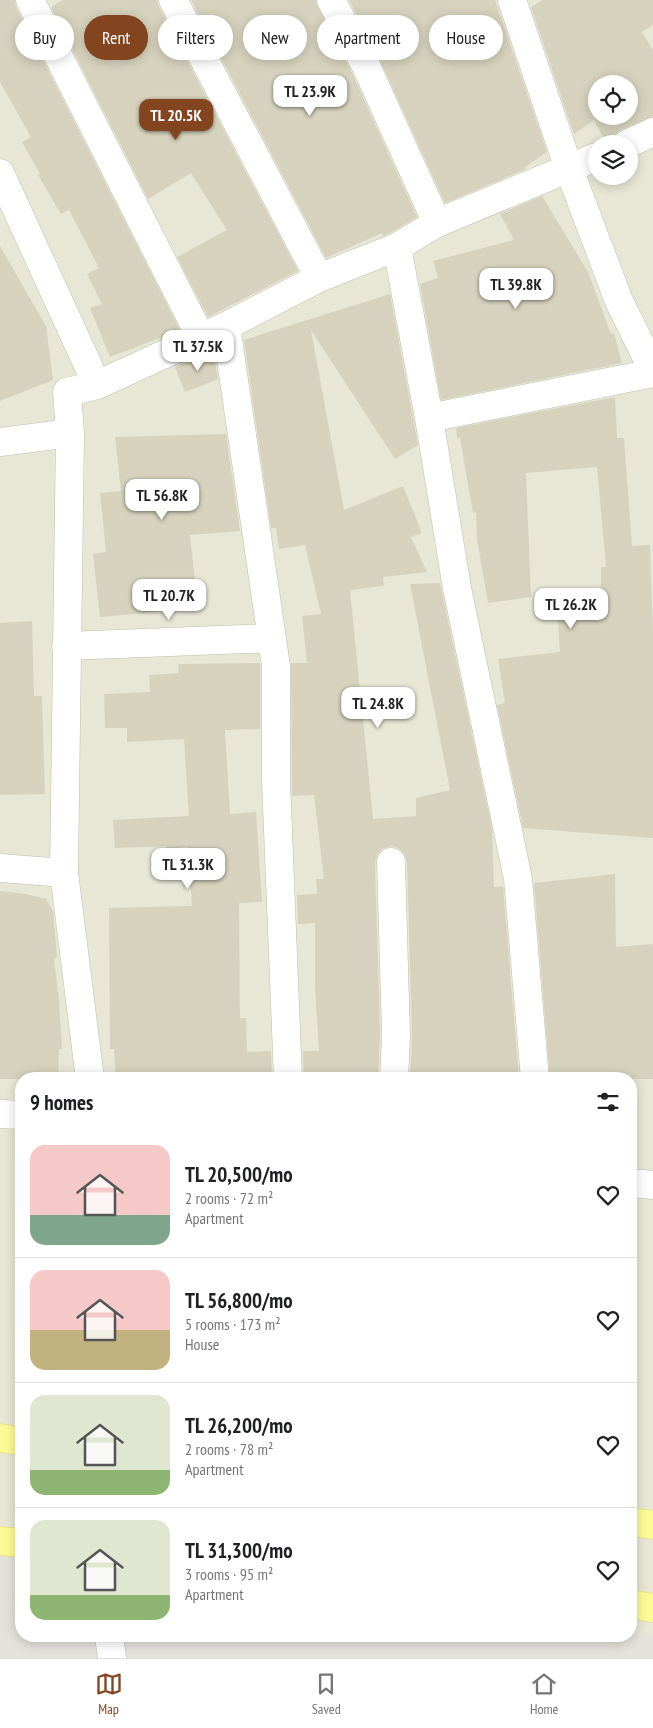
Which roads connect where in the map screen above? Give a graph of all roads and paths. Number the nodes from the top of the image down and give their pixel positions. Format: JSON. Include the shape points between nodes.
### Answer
{"nodes":[{"id":1,"x":30,"y":0,"type":"edge"},
{"id":2,"x":173,"y":0,"type":"edge"},
{"id":3,"x":332,"y":0,"type":"edge"},
{"id":4,"x":512,"y":0,"type":"edge"},
{"id":5,"x":653,"y":132,"type":"edge"},
{"id":6,"x":638,"y":139,"type":"edge"},
{"id":7,"x":588,"y":161,"type":"edge"},
{"id":8,"x":569,"y":169,"type":"junction"},
{"id":9,"x":0,"y":172,"type":"edge"},
{"id":10,"x":437,"y":223,"type":"junction"},
{"id":11,"x":397,"y":247,"type":"junction"},
{"id":12,"x":319,"y":278,"type":"junction"},
{"id":13,"x":226,"y":326,"type":"junction"},
{"id":14,"x":200,"y":336,"type":"junction"},
{"id":15,"x":653,"y":371,"type":"edge"},
{"id":16,"x":97,"y":385,"type":"junction"},
{"id":17,"x":429,"y":418,"type":"junction"},
{"id":18,"x":70,"y":433,"type":"junction"},
{"id":19,"x":0,"y":442,"type":"edge"},
{"id":20,"x":272,"y":638,"type":"junction"},
{"id":21,"x":66,"y":646,"type":"junction"},
{"id":22,"x":391,"y":862,"type":"dead end"},
{"id":23,"x":0,"y":868,"type":"edge"},
{"id":24,"x":64,"y":873,"type":"junction"},
{"id":25,"x":89,"y":1072,"type":"edge"},
{"id":26,"x":288,"y":1072,"type":"edge"},
{"id":27,"x":394,"y":1072,"type":"edge"},
{"id":28,"x":534,"y":1072,"type":"edge"},
{"id":29,"x":0,"y":1114,"type":"edge"},
{"id":30,"x":15,"y":1115,"type":"edge"},
{"id":31,"x":637,"y":1184,"type":"edge"},
{"id":32,"x":653,"y":1186,"type":"edge"},
{"id":33,"x":0,"y":1438,"type":"edge"},
{"id":34,"x":15,"y":1440,"type":"edge"},
{"id":35,"x":637,"y":1523,"type":"edge"},
{"id":36,"x":653,"y":1525,"type":"edge"},
{"id":37,"x":0,"y":1541,"type":"edge"},
{"id":38,"x":15,"y":1542,"type":"edge"},
{"id":39,"x":637,"y":1605,"type":"edge"},
{"id":40,"x":653,"y":1608,"type":"edge"},
{"id":41,"x":110,"y":1642,"type":"edge"},
{"id":42,"x":112,"y":1658,"type":"edge"}],
"edges":[{"from":1,"to":14,"type":"street"},
{"from":2,"to":12,"type":"street"},
{"from":3,"to":10,"type":"street","via":[[366,66]]},
{"from":4,"to":8,"type":"street"},
{"from":5,"to":6,"type":"street"},
{"from":7,"to":8,"type":"street"},
{"from":8,"to":10,"type":"street"},
{"from":8,"to":15,"type":"street","via":[[619,301]]},
{"from":9,"to":16,"type":"street"},
{"from":10,"to":11,"type":"street"},
{"from":11,"to":12,"type":"street"},
{"from":11,"to":17,"type":"street"},
{"from":12,"to":13,"type":"street"},
{"from":13,"to":14,"type":"street"},
{"from":13,"to":20,"type":"street"},
{"from":14,"to":16,"type":"street"},
{"from":15,"to":17,"type":"street"},
{"from":16,"to":18,"type":"street","via":[[67,392]]},
{"from":17,"to":28,"type":"street","via":[[457,588],[518,879]]},
{"from":18,"to":19,"type":"street"},
{"from":18,"to":21,"type":"street"},
{"from":20,"to":21,"type":"street"},
{"from":20,"to":26,"type":"street","via":[[276,666],[276,781]]},
{"from":21,"to":24,"type":"street"},
{"from":22,"to":27,"type":"street"},
{"from":23,"to":24,"type":"street"},
{"from":24,"to":25,"type":"street"},
{"from":29,"to":30,"type":"street"},
{"from":31,"to":32,"type":"street"},
{"from":33,"to":34,"type":"main road"},
{"from":35,"to":36,"type":"main road"},
{"from":37,"to":38,"type":"main road"},
{"from":39,"to":40,"type":"main road"},
{"from":41,"to":42,"type":"street"}]}
